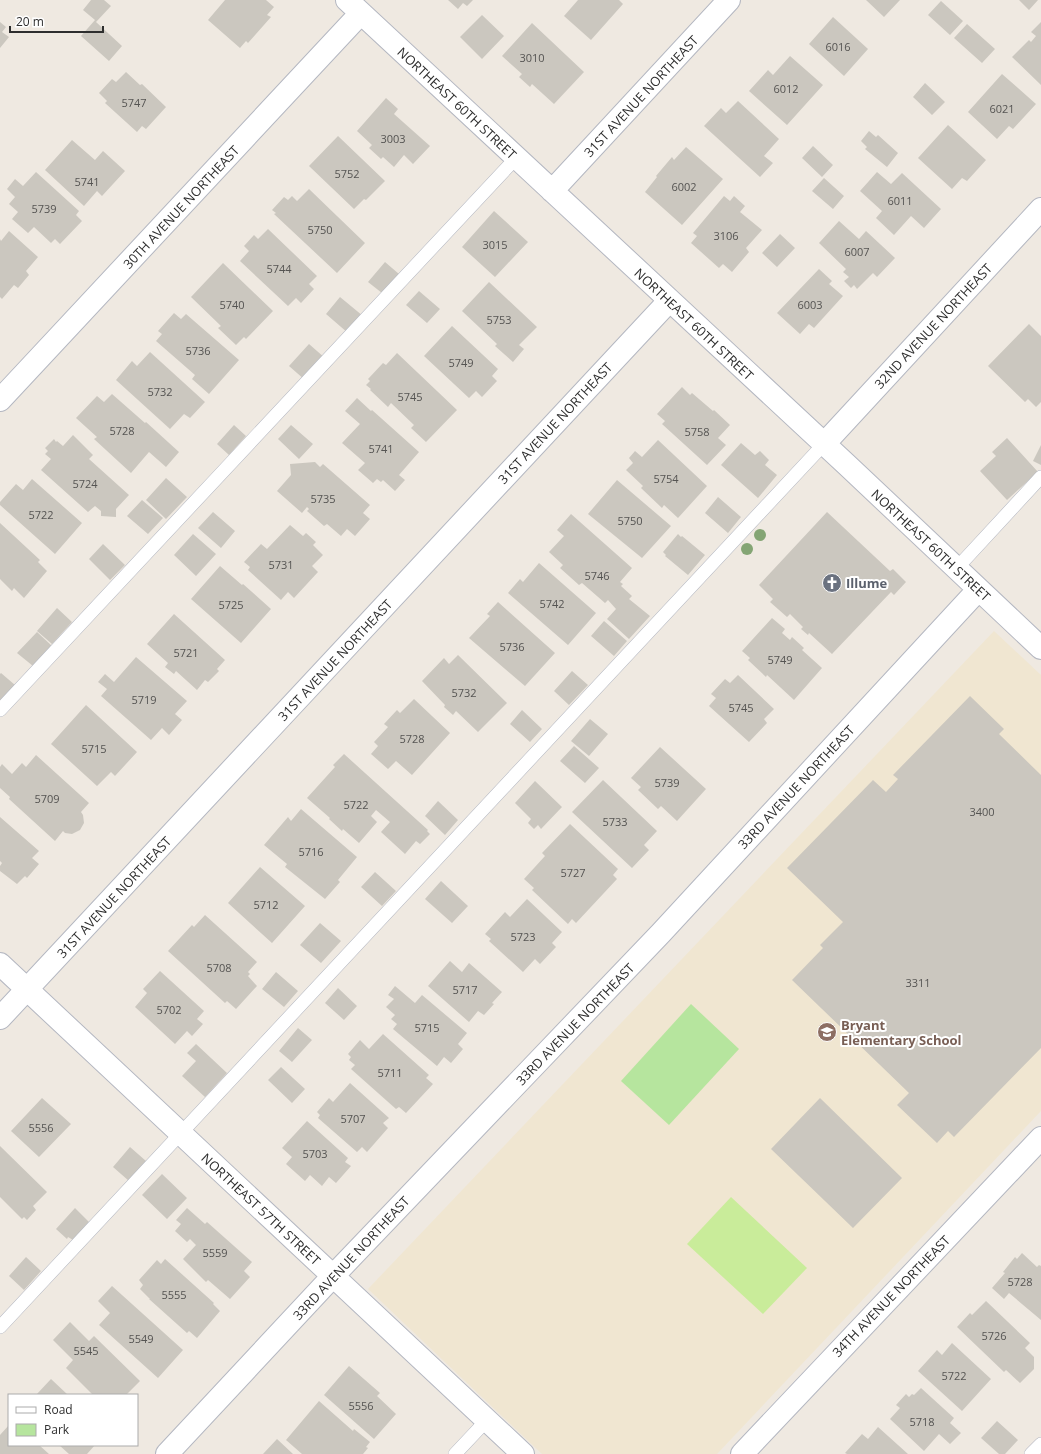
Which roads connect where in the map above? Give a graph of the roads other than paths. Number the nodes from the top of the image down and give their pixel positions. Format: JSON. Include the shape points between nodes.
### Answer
{"nodes":[{"id":1,"x":730,"y":0,"type":"edge"},
{"id":2,"x":354,"y":7,"type":"edge"},
{"id":3,"x":516,"y":158,"type":"junction"},
{"id":4,"x":552,"y":191,"type":"junction"},
{"id":5,"x":1041,"y":209,"type":"edge"},
{"id":6,"x":669,"y":301,"type":"junction"},
{"id":7,"x":0,"y":400,"type":"edge"},
{"id":8,"x":824,"y":444,"type":"junction"},
{"id":9,"x":1041,"y":477,"type":"edge"},
{"id":10,"x":956,"y":569,"type":"junction"},
{"id":11,"x":978,"y":590,"type":"junction"},
{"id":12,"x":1041,"y":648,"type":"edge"},
{"id":13,"x":0,"y":710,"type":"edge"},
{"id":14,"x":0,"y":964,"type":"edge"},
{"id":15,"x":27,"y":989,"type":"junction"},
{"id":16,"x":0,"y":1018,"type":"edge"},
{"id":17,"x":180,"y":1133,"type":"junction"},
{"id":18,"x":1041,"y":1138,"type":"edge"},
{"id":19,"x":333,"y":1276,"type":"junction"},
{"id":20,"x":0,"y":1327,"type":"edge"},
{"id":21,"x":487,"y":1420,"type":"junction"},
{"id":22,"x":1041,"y":1444,"type":"edge"},
{"id":23,"x":167,"y":1454,"type":"edge"},
{"id":24,"x":455,"y":1454,"type":"edge"},
{"id":25,"x":523,"y":1454,"type":"edge"},
{"id":26,"x":742,"y":1454,"type":"edge"},
{"id":27,"x":1031,"y":1454,"type":"edge"}],
"edges":[{"from":1,"to":4,"type":"street","name":"31ST AVENUE NORTHEAST"},
{"from":2,"to":3,"type":"street","name":"NORTHEAST 60TH STREET"},
{"from":2,"to":7,"type":"street","name":"30TH AVENUE NORTHEAST"},
{"from":3,"to":4,"type":"street","name":"NORTHEAST 60TH STREET"},
{"from":3,"to":13,"type":"lane"},
{"from":4,"to":6,"type":"street","name":"NORTHEAST 60TH STREET"},
{"from":5,"to":8,"type":"street","name":"32ND AVENUE NORTHEAST"},
{"from":6,"to":8,"type":"street","name":"NORTHEAST 60TH STREET"},
{"from":6,"to":15,"type":"street","name":"31ST AVENUE NORTHEAST"},
{"from":8,"to":10,"type":"street","name":"NORTHEAST 60TH STREET"},
{"from":8,"to":17,"type":"lane"},
{"from":9,"to":10,"type":"lane"},
{"from":10,"to":11,"type":"street","name":"NORTHEAST 60TH STREET"},
{"from":11,"to":12,"type":"street","name":"NORTHEAST 60TH STREET"},
{"from":11,"to":19,"type":"street","name":"33RD AVENUE NORTHEAST","via":[[661,933]]},
{"from":14,"to":15,"type":"street","name":"NORTHEAST 57TH STREET"},
{"from":15,"to":16,"type":"street","name":"31ST AVENUE NORTHEAST"},
{"from":15,"to":17,"type":"street","name":"NORTHEAST 57TH STREET"},
{"from":17,"to":19,"type":"street","name":"NORTHEAST 57TH STREET"},
{"from":17,"to":20,"type":"lane"},
{"from":18,"to":26,"type":"street","name":"34TH AVENUE NORTHEAST"},
{"from":19,"to":21,"type":"street","name":"NORTHEAST 57TH STREET"},
{"from":19,"to":23,"type":"street","name":"33RD AVENUE NORTHEAST"},
{"from":21,"to":24,"type":"lane"},
{"from":21,"to":25,"type":"street","name":"NORTHEAST 57TH STREET"},
{"from":22,"to":27,"type":"lane"}]}
